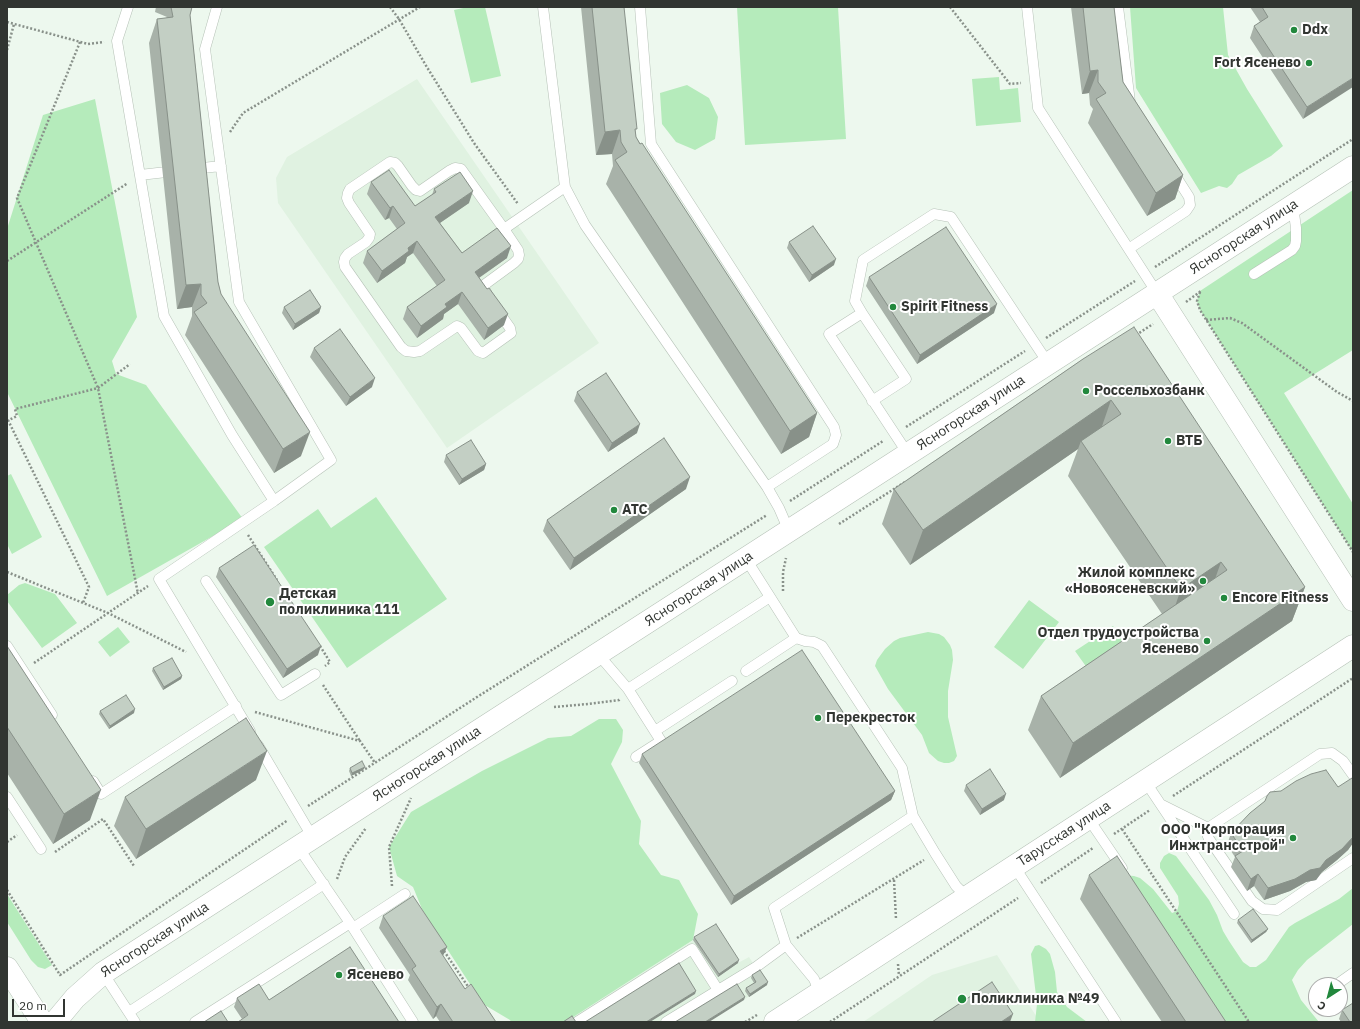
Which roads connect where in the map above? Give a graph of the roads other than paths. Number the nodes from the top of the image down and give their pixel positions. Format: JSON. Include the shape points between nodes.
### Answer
{"nodes":[{"id":1,"x":128,"y":7,"type":"edge"},
{"id":2,"x":217,"y":7,"type":"edge"},
{"id":3,"x":543,"y":7,"type":"edge"},
{"id":4,"x":640,"y":7,"type":"edge"},
{"id":5,"x":1027,"y":7,"type":"edge"},
{"id":6,"x":1118,"y":7,"type":"edge"},
{"id":7,"x":1133,"y":108,"type":"edge"},
{"id":8,"x":221,"y":166,"type":"junction"},
{"id":9,"x":1169,"y":166,"type":"edge"},
{"id":10,"x":1353,"y":167,"type":"edge"},
{"id":11,"x":140,"y":175,"type":"junction"},
{"id":12,"x":565,"y":187,"type":"junction"},
{"id":13,"x":1293,"y":206,"type":"junction"},
{"id":14,"x":504,"y":229,"type":"junction"},
{"id":15,"x":1130,"y":248,"type":"junction"},
{"id":16,"x":1254,"y":274,"type":"dead end"},
{"id":17,"x":1157,"y":293,"type":"junction"},
{"id":18,"x":862,"y":313,"type":"junction"},
{"id":19,"x":1048,"y":364,"type":"junction"},
{"id":20,"x":872,"y":401,"type":"junction"},
{"id":21,"x":908,"y":454,"type":"junction"},
{"id":22,"x":767,"y":487,"type":"junction"},
{"id":23,"x":274,"y":500,"type":"junction"},
{"id":24,"x":789,"y":531,"type":"junction"},
{"id":25,"x":746,"y":559,"type":"junction"},
{"id":26,"x":206,"y":581,"type":"dead end"},
{"id":27,"x":770,"y":597,"type":"junction"},
{"id":28,"x":1353,"y":600,"type":"edge"},
{"id":29,"x":796,"y":638,"type":"junction"},
{"id":30,"x":7,"y":646,"type":"edge"},
{"id":31,"x":1353,"y":646,"type":"edge"},
{"id":32,"x":598,"y":654,"type":"junction"},
{"id":33,"x":746,"y":671,"type":"dead end"},
{"id":34,"x":315,"y":674,"type":"road end"},
{"id":35,"x":732,"y":681,"type":"dead end"},
{"id":36,"x":628,"y":689,"type":"junction"},
{"id":37,"x":38,"y":693,"type":"junction"},
{"id":38,"x":26,"y":698,"type":"edge"},
{"id":39,"x":236,"y":706,"type":"junction"},
{"id":40,"x":59,"y":727,"type":"edge"},
{"id":41,"x":655,"y":731,"type":"junction"},
{"id":42,"x":636,"y":757,"type":"dead end"},
{"id":43,"x":88,"y":774,"type":"edge"},
{"id":44,"x":1353,"y":775,"type":"edge"},
{"id":45,"x":1145,"y":781,"type":"junction"},
{"id":46,"x":7,"y":796,"type":"edge"},
{"id":47,"x":1160,"y":804,"type":"junction"},
{"id":48,"x":913,"y":816,"type":"junction"},
{"id":49,"x":1088,"y":818,"type":"junction"},
{"id":50,"x":1208,"y":828,"type":"junction"},
{"id":51,"x":306,"y":842,"type":"junction"},
{"id":52,"x":41,"y":849,"type":"road end"},
{"id":53,"x":1353,"y":858,"type":"edge"},
{"id":54,"x":1014,"y":866,"type":"junction"},
{"id":55,"x":1129,"y":880,"type":"edge"},
{"id":56,"x":324,"y":884,"type":"junction"},
{"id":57,"x":405,"y":894,"type":"dead end"},
{"id":58,"x":967,"y":897,"type":"junction"},
{"id":59,"x":1234,"y":914,"type":"dead end"},
{"id":60,"x":352,"y":925,"type":"junction"},
{"id":61,"x":786,"y":945,"type":"junction"},
{"id":62,"x":7,"y":968,"type":"edge"},
{"id":63,"x":103,"y":973,"type":"junction"},
{"id":64,"x":718,"y":990,"type":"junction"},
{"id":65,"x":820,"y":993,"type":"junction"},
{"id":66,"x":129,"y":1012,"type":"junction"},
{"id":67,"x":42,"y":1022,"type":"edge"},
{"id":68,"x":55,"y":1022,"type":"edge"},
{"id":69,"x":135,"y":1022,"type":"edge"},
{"id":70,"x":195,"y":1022,"type":"edge"},
{"id":71,"x":413,"y":1022,"type":"edge"},
{"id":72,"x":577,"y":1022,"type":"edge"},
{"id":73,"x":666,"y":1022,"type":"edge"},
{"id":74,"x":775,"y":1022,"type":"edge"},
{"id":75,"x":1116,"y":1022,"type":"edge"}],
"edges":[{"from":1,"to":11,"type":"lane","via":[[117,40]]},
{"from":2,"to":8,"type":"lane","via":[[205,49]]},
{"from":3,"to":12,"type":"lane"},
{"from":4,"to":22,"type":"lane","via":[[651,144],[834,427],[836,434],[833,444]]},
{"from":5,"to":15,"type":"lane","via":[[1038,108]]},
{"from":6,"to":7,"type":"lane","via":[[1129,102]]},
{"from":8,"to":11,"type":"lane"},
{"from":8,"to":23,"type":"lane","via":[[239,302],[331,460]]},
{"from":9,"to":15,"type":"lane","via":[[1189,198],[1190,205],[1186,211]]},
{"from":10,"to":13,"type":"main road","name":"Ясногорская улица"},
{"from":11,"to":23,"type":"lane","via":[[164,316],[232,435]]},
{"from":12,"to":14,"type":"lane"},
{"from":12,"to":22,"type":"lane","via":[[585,225]]},
{"from":13,"to":16,"type":"lane","via":[[1295,246]]},
{"from":13,"to":17,"type":"main road","name":"Ясногорская улица"},
{"from":14,"to":14,"type":"lane","via":[[461,169],[455,168],[420,191],[412,186],[395,163],[390,162],[350,189],[348,193],[349,203],[370,234],[366,242],[348,254],[344,262],[345,267],[396,341],[406,351],[420,351],[457,326],[478,351],[483,353],[508,336],[511,331],[484,288],[487,282],[518,260],[518,250]]},
{"from":15,"to":17,"type":"lane"},
{"from":17,"to":19,"type":"main road","name":"Ясногорская улица"},
{"from":17,"to":28,"type":"main road"},
{"from":18,"to":19,"type":"lane","via":[[855,302],[863,260],[934,214],[951,217]]},
{"from":18,"to":20,"type":"lane","via":[[829,334]]},
{"from":18,"to":20,"type":"lane","via":[[906,379]]},
{"from":19,"to":21,"type":"main road","name":"Ясногорская улица"},
{"from":20,"to":21,"type":"lane"},
{"from":21,"to":24,"type":"main road","name":"Ясногорская улица"},
{"from":22,"to":24,"type":"lane"},
{"from":23,"to":39,"type":"lane","via":[[159,579]]},
{"from":24,"to":25,"type":"main road","name":"Ясногорская улица"},
{"from":25,"to":27,"type":"lane"},
{"from":25,"to":32,"type":"main road","name":"Ясногорская улица"},
{"from":26,"to":34,"type":"lane","via":[[281,695]]},
{"from":27,"to":29,"type":"lane"},
{"from":27,"to":36,"type":"lane"},
{"from":29,"to":33,"type":"lane"},
{"from":29,"to":48,"type":"lane","via":[[822,646],[894,755],[902,768]]},
{"from":30,"to":37,"type":"lane"},
{"from":31,"to":45,"type":"main road","name":"Тарусская улица"},
{"from":32,"to":36,"type":"lane"},
{"from":32,"to":51,"type":"main road","name":"Ясногорская улица"},
{"from":35,"to":41,"type":"lane"},
{"from":36,"to":41,"type":"lane"},
{"from":37,"to":38,"type":"lane"},
{"from":37,"to":40,"type":"lane"},
{"from":39,"to":43,"type":"lane","via":[[101,794]]},
{"from":39,"to":51,"type":"lane","via":[[298,813]]},
{"from":41,"to":42,"type":"lane","via":[[661,741]]},
{"from":44,"to":50,"type":"lane","via":[[1343,761],[1332,753],[1320,754]]},
{"from":45,"to":47,"type":"lane"},
{"from":45,"to":49,"type":"main road","name":"Тарусская улица"},
{"from":46,"to":52,"type":"lane"},
{"from":47,"to":50,"type":"lane"},
{"from":47,"to":59,"type":"lane"},
{"from":48,"to":58,"type":"lane","via":[[956,886]]},
{"from":48,"to":61,"type":"lane","via":[[774,908]]},
{"from":49,"to":54,"type":"main road","name":"Тарусская улица"},
{"from":49,"to":55,"type":"lane"},
{"from":50,"to":53,"type":"lane","via":[[1209,839],[1252,901],[1262,909],[1277,910]]},
{"from":51,"to":56,"type":"lane"},
{"from":51,"to":63,"type":"main road","name":"Ясногорская улица"},
{"from":54,"to":58,"type":"main road","name":"Тарусская улица"},
{"from":54,"to":75,"type":"lane"},
{"from":56,"to":60,"type":"lane"},
{"from":56,"to":66,"type":"lane"},
{"from":57,"to":60,"type":"lane"},
{"from":58,"to":65,"type":"main road","name":"Тарусская улица"},
{"from":60,"to":70,"type":"lane"},
{"from":60,"to":71,"type":"lane"},
{"from":61,"to":64,"type":"lane"},
{"from":61,"to":65,"type":"lane","via":[[814,979]]},
{"from":62,"to":67,"type":"main road"},
{"from":63,"to":66,"type":"lane"},
{"from":63,"to":68,"type":"main road","name":"Ясногорская улица","via":[[75,998]]},
{"from":64,"to":72,"type":"lane","via":[[692,949]]},
{"from":64,"to":73,"type":"lane"},
{"from":65,"to":74,"type":"main road","name":"Тарусская улица"},
{"from":66,"to":69,"type":"lane"}]}
